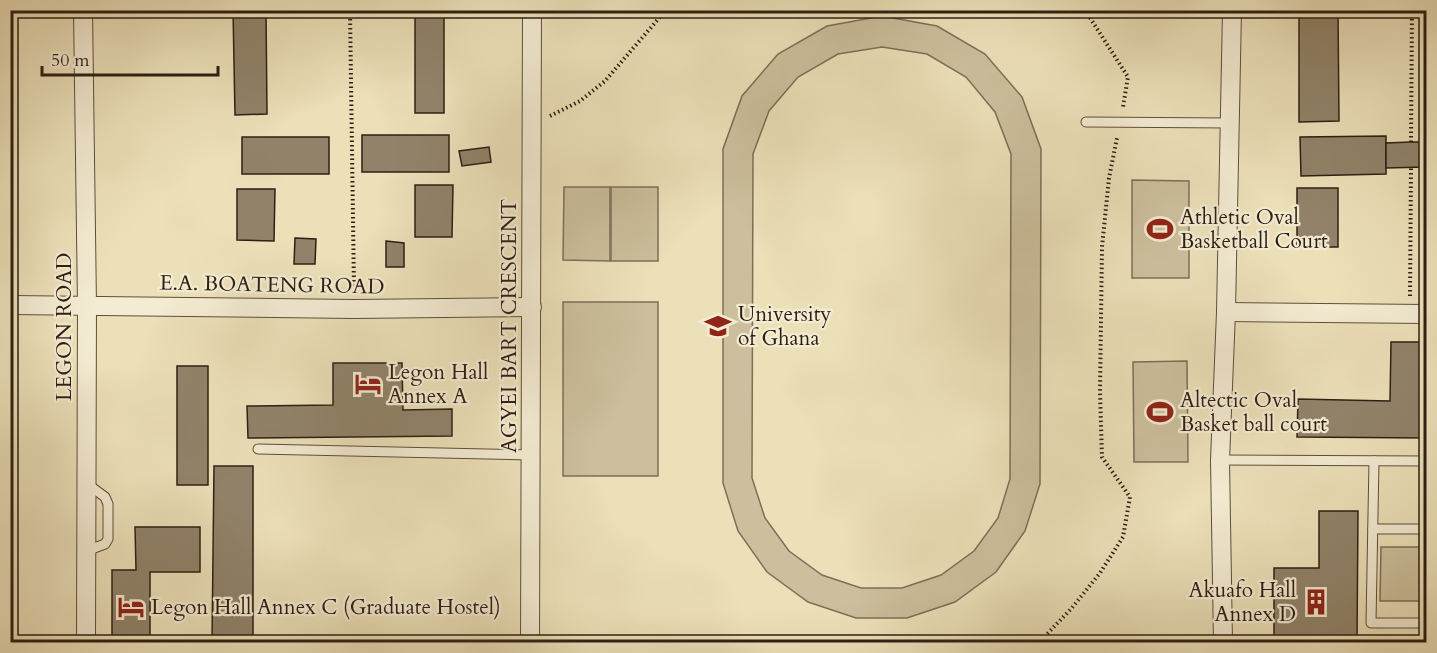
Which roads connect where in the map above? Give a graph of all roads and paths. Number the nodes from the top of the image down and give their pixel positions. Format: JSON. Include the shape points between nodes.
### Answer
{"nodes":[{"id":1,"x":83,"y":10,"type":"edge"},
{"id":2,"x":351,"y":10,"type":"edge"},
{"id":3,"x":532,"y":10,"type":"edge"},
{"id":4,"x":666,"y":10,"type":"edge"},
{"id":5,"x":1085,"y":10,"type":"edge"},
{"id":6,"x":1232,"y":10,"type":"edge"},
{"id":7,"x":1412,"y":10,"type":"edge"},
{"id":8,"x":1086,"y":122,"type":"dead end"},
{"id":9,"x":1120,"y":122,"type":"junction"},
{"id":10,"x":1229,"y":123,"type":"junction"},
{"id":11,"x":532,"y":124,"type":"junction"},
{"id":12,"x":1411,"y":142,"type":"dead end"},
{"id":13,"x":1411,"y":168,"type":"dead end"},
{"id":14,"x":10,"y":305,"type":"edge"},
{"id":15,"x":87,"y":306,"type":"junction"},
{"id":16,"x":532,"y":307,"type":"junction"},
{"id":17,"x":354,"y":309,"type":"junction"},
{"id":18,"x":1226,"y":312,"type":"junction"},
{"id":19,"x":1418,"y":314,"type":"edge"},
{"id":20,"x":258,"y":449,"type":"dead end"},
{"id":21,"x":531,"y":455,"type":"junction"},
{"id":22,"x":1220,"y":460,"type":"junction"},
{"id":23,"x":1374,"y":461,"type":"junction"},
{"id":24,"x":1426,"y":461,"type":"edge"},
{"id":25,"x":1373,"y":529,"type":"junction"},
{"id":26,"x":1426,"y":529,"type":"edge"},
{"id":27,"x":1426,"y":624,"type":"edge"},
{"id":28,"x":86,"y":642,"type":"edge"},
{"id":29,"x":530,"y":642,"type":"edge"},
{"id":30,"x":1044,"y":642,"type":"edge"},
{"id":31,"x":1223,"y":642,"type":"edge"}],
"edges":[{"from":1,"to":15,"type":"street","name":"LEGON ROAD"},
{"from":2,"to":17,"type":"path"},
{"from":3,"to":11,"type":"street","name":"AGYEI BART CRESCENT"},
{"from":4,"to":11,"type":"path","via":[[605,81],[580,101]]},
{"from":5,"to":9,"type":"path","via":[[1128,77]]},
{"from":6,"to":10,"type":"street"},
{"from":7,"to":12,"type":"path"},
{"from":8,"to":9,"type":"lane"},
{"from":9,"to":10,"type":"lane"},
{"from":9,"to":30,"type":"path","via":[[1102,247],[1100,392],[1102,457],[1130,497],[1123,537],[1100,573]]},
{"from":10,"to":18,"type":"street"},
{"from":11,"to":16,"type":"street","name":"AGYEI BART CRESCENT"},
{"from":13,"to":19,"type":"path"},
{"from":14,"to":15,"type":"street","name":"E.A. BOATENG ROAD"},
{"from":15,"to":17,"type":"street","name":"E.A. BOATENG ROAD"},
{"from":15,"to":28,"type":"street","name":"LEGON ROAD"},
{"from":16,"to":17,"type":"street","name":"E.A. BOATENG ROAD"},
{"from":16,"to":21,"type":"street","name":"AGYEI BART CRESCENT"},
{"from":18,"to":19,"type":"street"},
{"from":18,"to":22,"type":"street"},
{"from":20,"to":21,"type":"lane"},
{"from":21,"to":29,"type":"street","name":"AGYEI BART CRESCENT"},
{"from":22,"to":23,"type":"lane"},
{"from":22,"to":31,"type":"street"},
{"from":23,"to":24,"type":"lane"},
{"from":23,"to":25,"type":"lane"},
{"from":25,"to":26,"type":"lane"},
{"from":25,"to":27,"type":"lane","via":[[1371,623]]}]}
